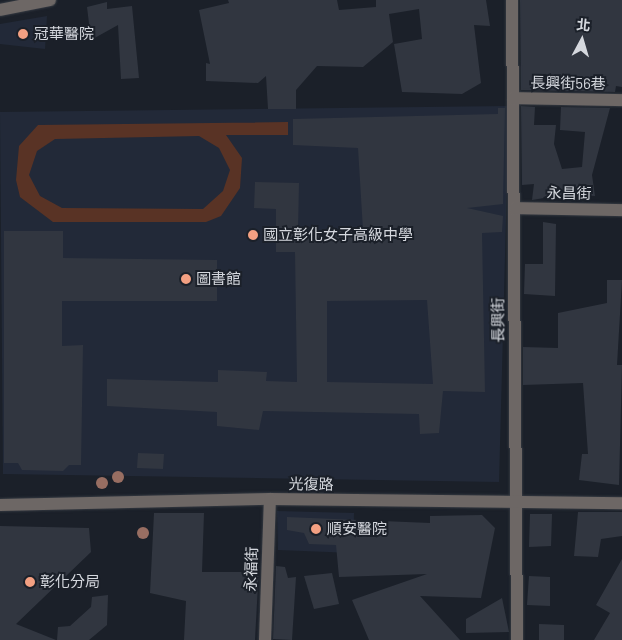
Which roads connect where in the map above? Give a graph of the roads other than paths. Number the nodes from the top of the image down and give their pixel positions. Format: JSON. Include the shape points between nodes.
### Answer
{"nodes":[{"id":1,"x":50,"y":0,"type":"edge"},
{"id":2,"x":512,"y":0,"type":"edge"},
{"id":3,"x":0,"y":10,"type":"edge"},
{"id":4,"x":513,"y":98,"type":"junction"},
{"id":5,"x":622,"y":100,"type":"edge"},
{"id":6,"x":515,"y":208,"type":"junction"},
{"id":7,"x":622,"y":210,"type":"edge"},
{"id":8,"x":270,"y":499,"type":"junction"},
{"id":9,"x":514,"y":503,"type":"junction"},
{"id":10,"x":0,"y":504,"type":"edge"},
{"id":11,"x":622,"y":504,"type":"edge"},
{"id":12,"x":266,"y":640,"type":"edge"},
{"id":13,"x":517,"y":640,"type":"edge"}],
"edges":[{"from":1,"to":3,"type":"street"},
{"from":2,"to":4,"type":"street","name":"長興街"},
{"from":4,"to":5,"type":"street","name":"長興街56巷"},
{"from":4,"to":6,"type":"street","name":"長興街"},
{"from":6,"to":7,"type":"street","name":"永昌街"},
{"from":6,"to":9,"type":"street","name":"長興街"},
{"from":8,"to":9,"type":"street","name":"光復路"},
{"from":8,"to":10,"type":"street","name":"光復路"},
{"from":8,"to":12,"type":"street","name":"永福街"},
{"from":9,"to":11,"type":"street","name":"光復路"},
{"from":9,"to":13,"type":"street","name":"長興街"}]}
